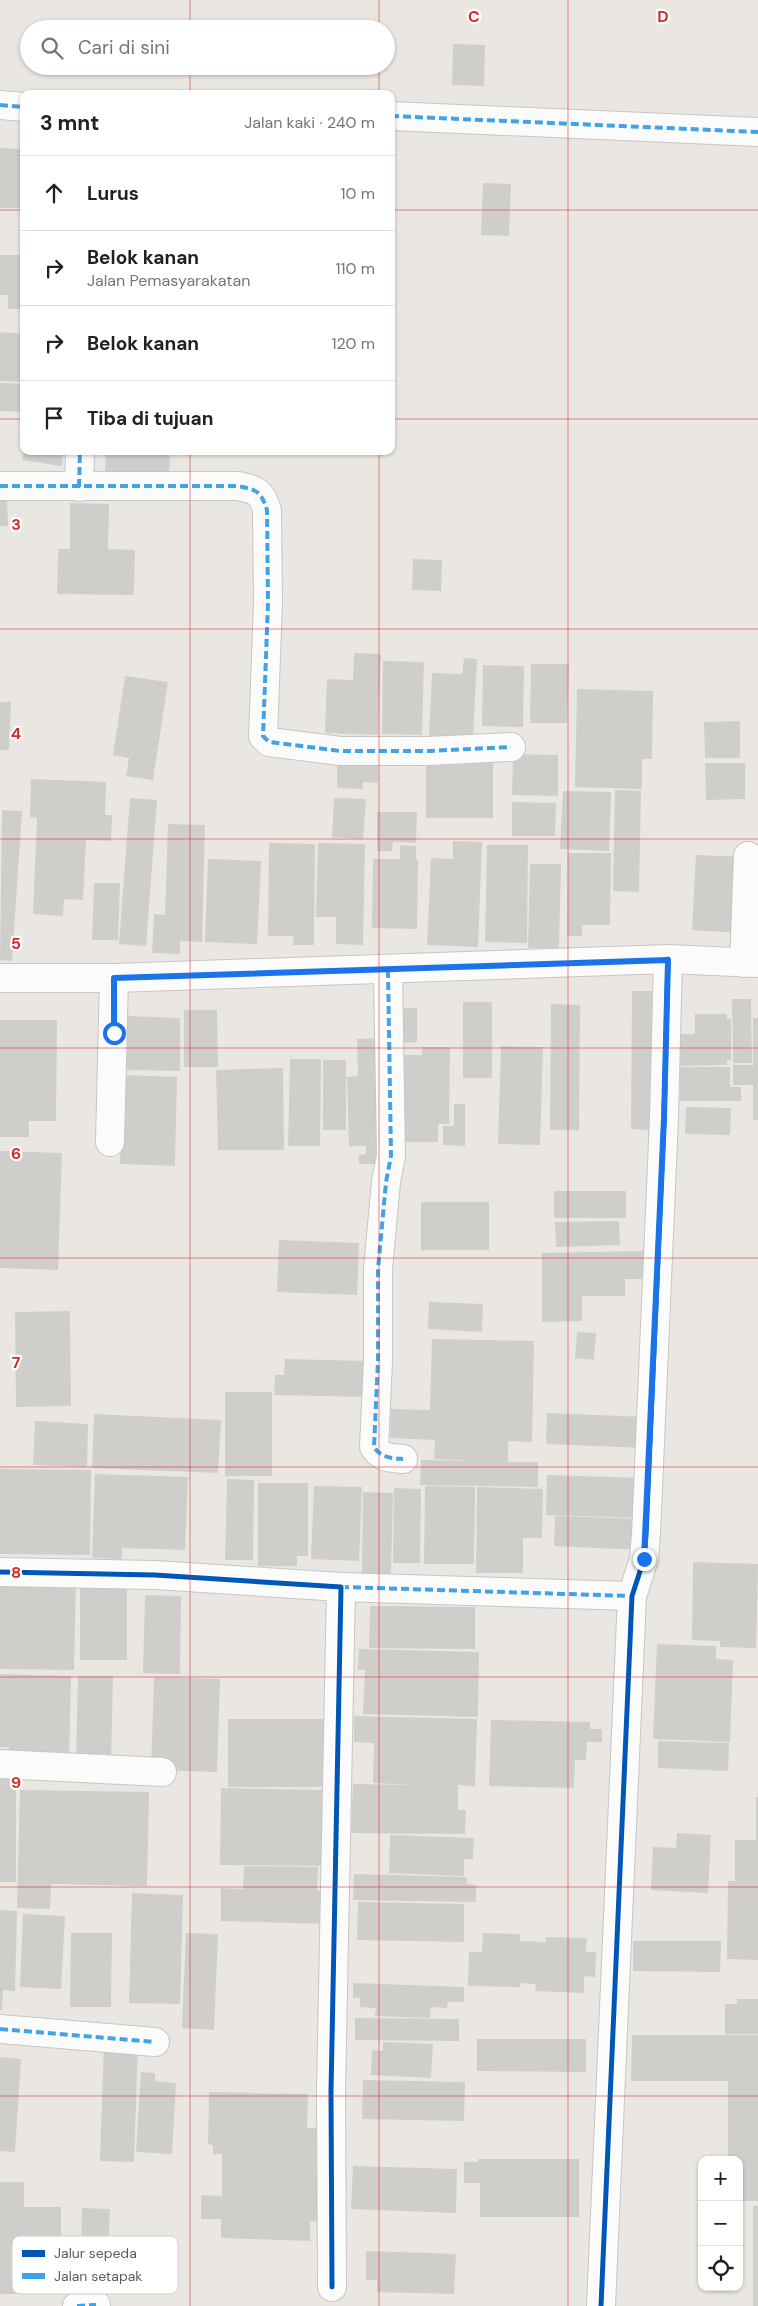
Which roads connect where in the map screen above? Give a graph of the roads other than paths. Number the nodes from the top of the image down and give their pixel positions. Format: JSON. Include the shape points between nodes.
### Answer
{"nodes":[{"id":1,"x":0,"y":105,"type":"edge"},
{"id":2,"x":20,"y":106,"type":"edge"},
{"id":3,"x":395,"y":116,"type":"edge"},
{"id":4,"x":758,"y":132,"type":"edge"},
{"id":5,"x":80,"y":455,"type":"edge"},
{"id":6,"x":0,"y":486,"type":"edge"},
{"id":7,"x":79,"y":488,"type":"junction"},
{"id":8,"x":511,"y":747,"type":"dead end"},
{"id":9,"x":748,"y":856,"type":"dead end"},
{"id":10,"x":668,"y":960,"type":"junction"},
{"id":11,"x":751,"y":963,"type":"edge"},
{"id":12,"x":388,"y":970,"type":"junction"},
{"id":13,"x":0,"y":978,"type":"edge"},
{"id":14,"x":114,"y":978,"type":"junction"},
{"id":15,"x":110,"y":1142,"type":"dead end"},
{"id":16,"x":404,"y":1459,"type":"dead end"},
{"id":17,"x":0,"y":1572,"type":"edge"},
{"id":18,"x":341,"y":1587,"type":"junction"},
{"id":19,"x":632,"y":1596,"type":"junction"},
{"id":20,"x":0,"y":1764,"type":"edge"},
{"id":21,"x":162,"y":1772,"type":"dead end"},
{"id":22,"x":0,"y":2030,"type":"edge"},
{"id":23,"x":156,"y":2042,"type":"dead end"},
{"id":24,"x":332,"y":2287,"type":"dead end"},
{"id":25,"x":601,"y":2306,"type":"edge"}],
"edges":[{"from":1,"to":2,"type":"street"},
{"from":3,"to":4,"type":"street"},
{"from":5,"to":7,"type":"street"},
{"from":6,"to":7,"type":"street"},
{"from":7,"to":8,"type":"street","via":[[238,486],[254,489],[263,497],[267,510],[268,613],[263,736],[269,742],[340,751]]},
{"from":9,"to":11,"type":"street"},
{"from":10,"to":11,"type":"street"},
{"from":10,"to":12,"type":"street"},
{"from":10,"to":19,"type":"street","via":[[646,1535],[644,1559]]},
{"from":12,"to":14,"type":"street"},
{"from":12,"to":16,"type":"street","via":[[392,1156],[386,1182],[378,1269],[374,1447],[386,1457]]},
{"from":13,"to":14,"type":"street"},
{"from":14,"to":15,"type":"street"},
{"from":17,"to":18,"type":"street","via":[[156,1575]]},
{"from":18,"to":19,"type":"street"},
{"from":18,"to":24,"type":"street","via":[[331,2091]]},
{"from":19,"to":25,"type":"street"},
{"from":20,"to":21,"type":"street"},
{"from":22,"to":23,"type":"street"}]}
